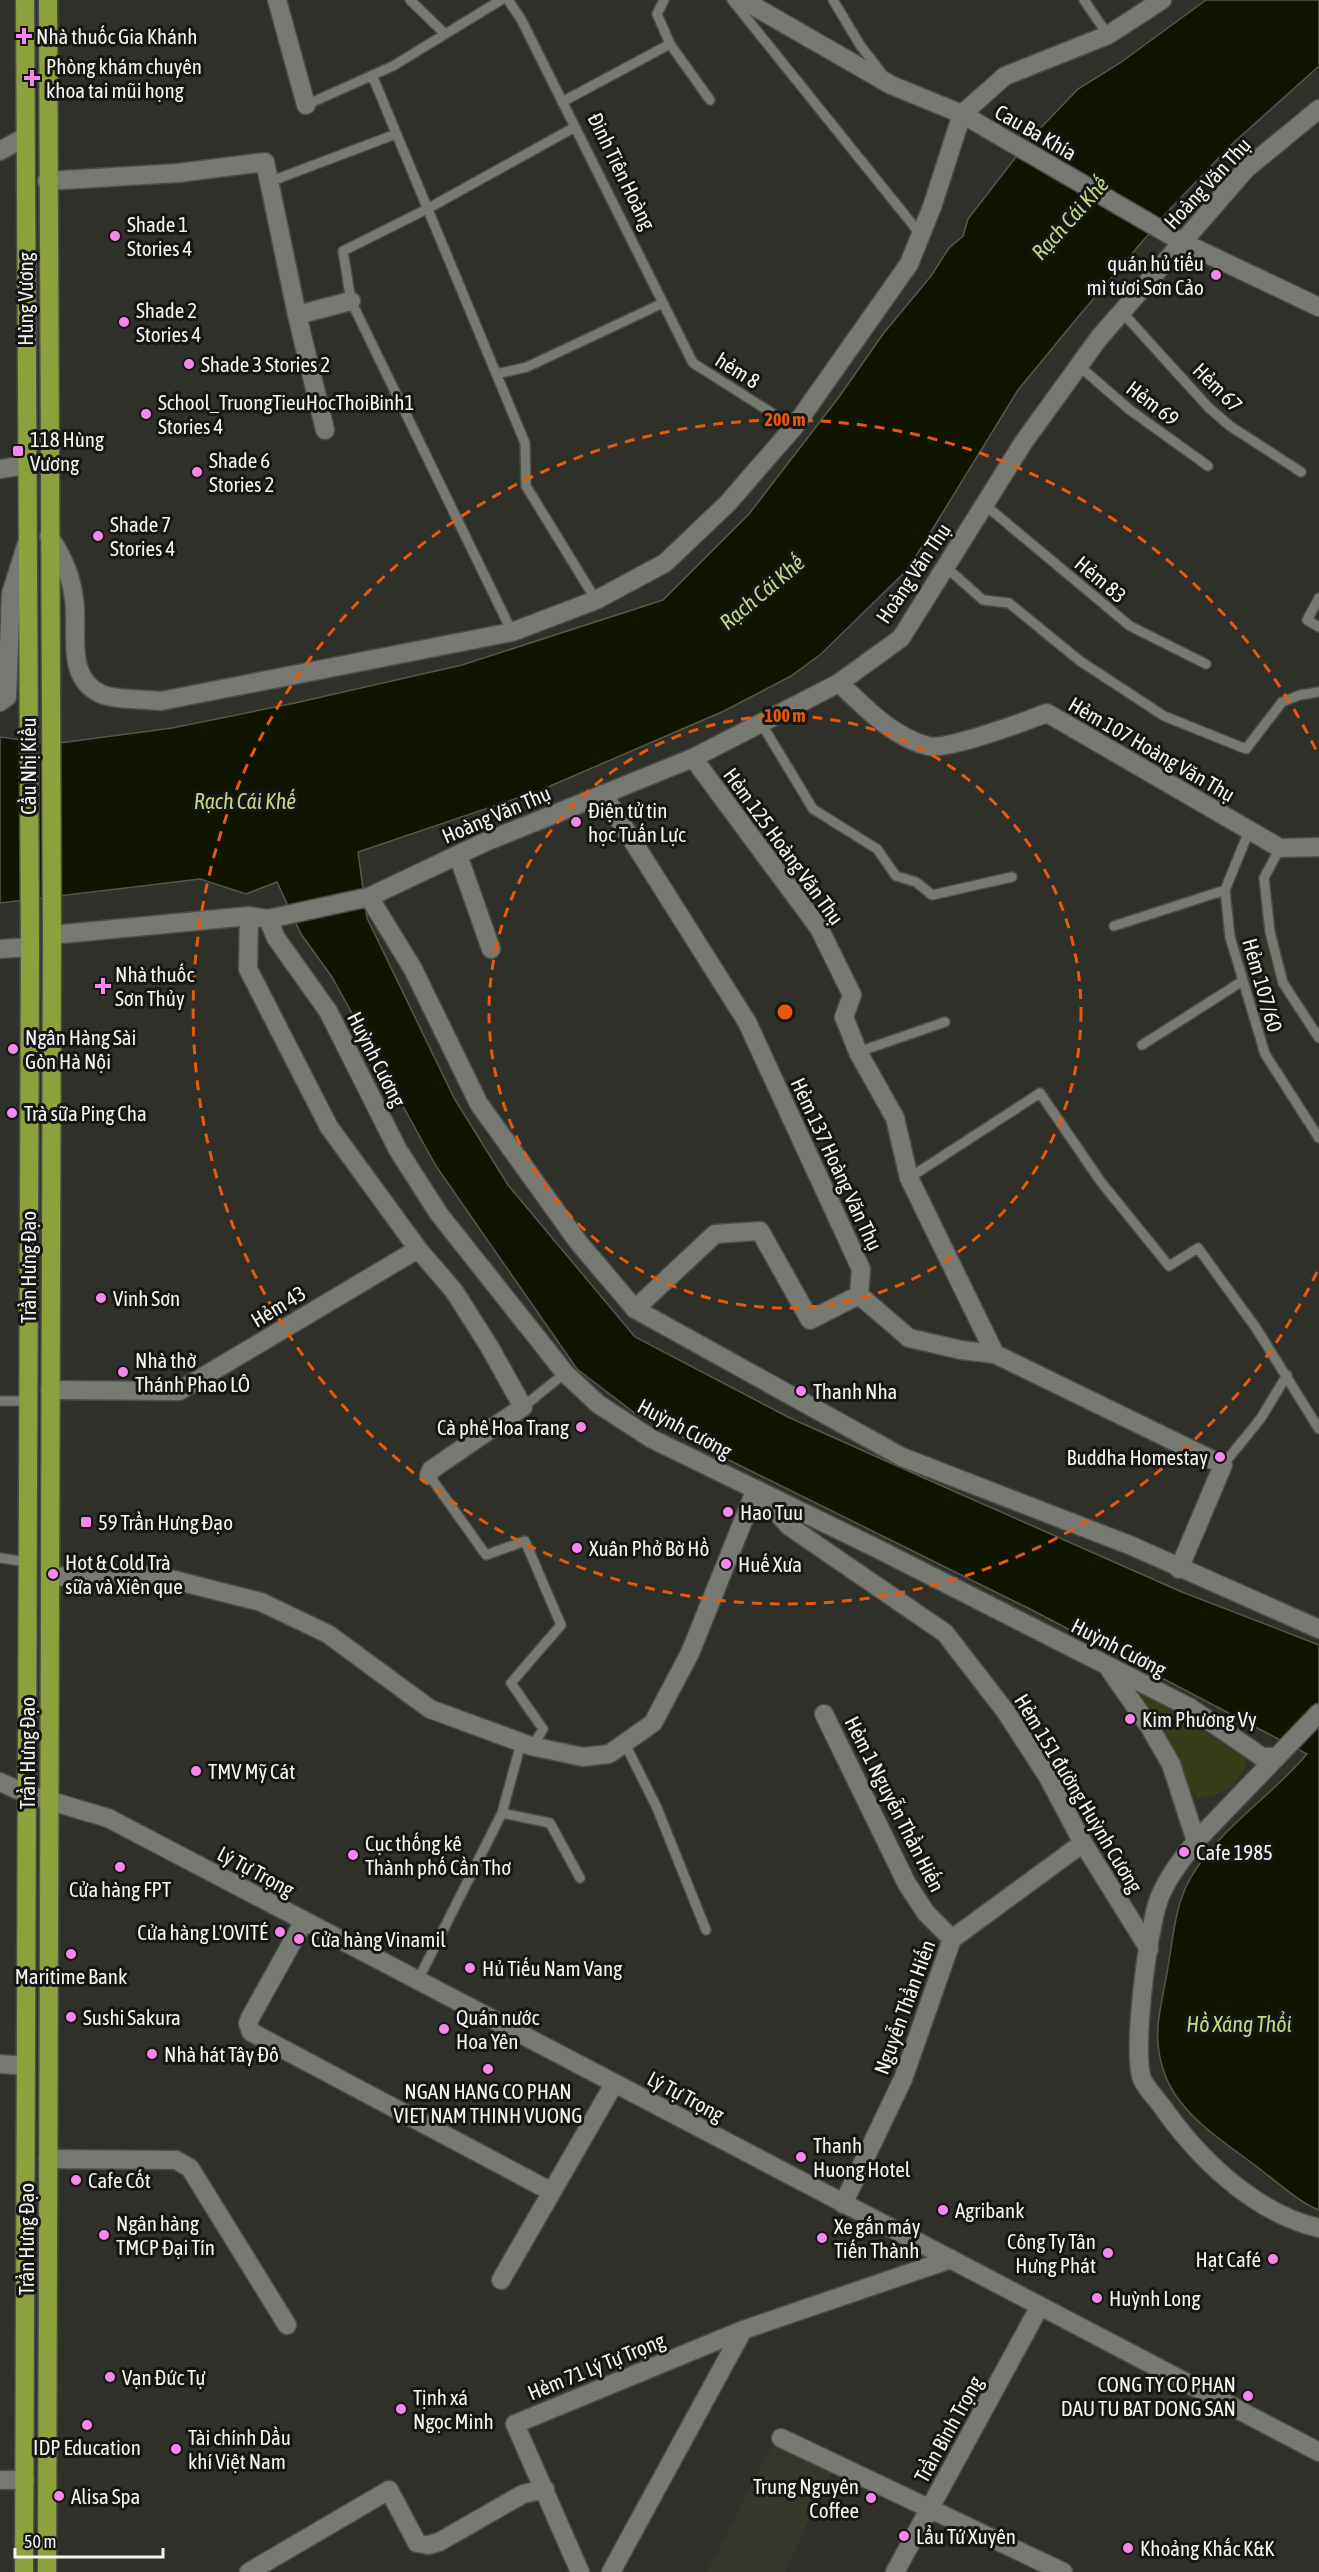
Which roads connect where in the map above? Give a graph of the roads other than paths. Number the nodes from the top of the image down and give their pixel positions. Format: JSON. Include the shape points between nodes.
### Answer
{"nodes":[{"id":1,"x":25,"y":0,"type":"edge"},
{"id":2,"x":48,"y":0,"type":"edge"},
{"id":3,"x":277,"y":0,"type":"edge"},
{"id":4,"x":410,"y":0,"type":"edge"},
{"id":5,"x":501,"y":0,"type":"edge"},
{"id":6,"x":508,"y":0,"type":"edge"},
{"id":7,"x":664,"y":0,"type":"edge"},
{"id":8,"x":732,"y":0,"type":"edge"},
{"id":9,"x":743,"y":0,"type":"edge"},
{"id":10,"x":833,"y":0,"type":"edge"},
{"id":11,"x":1084,"y":0,"type":"edge"},
{"id":12,"x":1162,"y":0,"type":"edge"},
{"id":13,"x":444,"y":34,"type":"junction"},
{"id":14,"x":1108,"y":35,"type":"junction"},
{"id":15,"x":670,"y":44,"type":"junction"},
{"id":16,"x":372,"y":75,"type":"junction"},
{"id":17,"x":891,"y":85,"type":"junction"},
{"id":18,"x":710,"y":100,"type":"dead end"},
{"id":19,"x":562,"y":102,"type":"junction"},
{"id":20,"x":306,"y":105,"type":"joint"},
{"id":21,"x":1319,"y":109,"type":"edge"},
{"id":22,"x":962,"y":114,"type":"junction"},
{"id":23,"x":575,"y":127,"type":"junction"},
{"id":24,"x":396,"y":134,"type":"junction"},
{"id":25,"x":26,"y":137,"type":"junction"},
{"id":26,"x":0,"y":151,"type":"edge"},
{"id":27,"x":47,"y":181,"type":"junction"},
{"id":28,"x":269,"y":182,"type":"junction"},
{"id":29,"x":427,"y":209,"type":"junction"},
{"id":30,"x":921,"y":235,"type":"junction"},
{"id":31,"x":1178,"y":240,"type":"junction"},
{"id":32,"x":351,"y":301,"type":"junction"},
{"id":33,"x":663,"y":303,"type":"junction"},
{"id":34,"x":1319,"y":307,"type":"edge"},
{"id":35,"x":1122,"y":312,"type":"junction"},
{"id":36,"x":297,"y":315,"type":"junction"},
{"id":37,"x":693,"y":363,"type":"joint"},
{"id":38,"x":1079,"y":366,"type":"junction"},
{"id":39,"x":496,"y":374,"type":"junction"},
{"id":40,"x":794,"y":427,"type":"junction"},
{"id":41,"x":325,"y":430,"type":"dead end"},
{"id":42,"x":26,"y":465,"type":"junction"},
{"id":43,"x":1208,"y":466,"type":"dead end"},
{"id":44,"x":0,"y":469,"type":"edge"},
{"id":45,"x":1301,"y":472,"type":"dead end"},
{"id":46,"x":985,"y":505,"type":"junction"},
{"id":47,"x":49,"y":536,"type":"junction"},
{"id":48,"x":26,"y":546,"type":"junction"},
{"id":49,"x":947,"y":567,"type":"junction"},
{"id":50,"x":49,"y":598,"type":"joint"},
{"id":51,"x":1319,"y":598,"type":"edge"},
{"id":52,"x":26,"y":600,"type":"joint"},
{"id":53,"x":596,"y":600,"type":"junction"},
{"id":54,"x":1319,"y":627,"type":"edge"},
{"id":55,"x":512,"y":632,"type":"junction"},
{"id":56,"x":1206,"y":664,"type":"dead end"},
{"id":57,"x":839,"y":683,"type":"junction"},
{"id":58,"x":1319,"y":692,"type":"edge"},
{"id":59,"x":0,"y":702,"type":"edge"},
{"id":60,"x":761,"y":723,"type":"junction"},
{"id":61,"x":693,"y":758,"type":"junction"},
{"id":62,"x":603,"y":794,"type":"junction"},
{"id":63,"x":1249,"y":831,"type":"junction"},
{"id":64,"x":1319,"y":847,"type":"edge"},
{"id":65,"x":1280,"y":848,"type":"junction"},
{"id":66,"x":458,"y":855,"type":"junction"},
{"id":67,"x":1012,"y":877,"type":"dead end"},
{"id":68,"x":1225,"y":890,"type":"junction"},
{"id":69,"x":369,"y":897,"type":"junction"},
{"id":70,"x":249,"y":916,"type":"junction"},
{"id":71,"x":268,"y":919,"type":"junction"},
{"id":72,"x":29,"y":924,"type":"joint"},
{"id":73,"x":1114,"y":926,"type":"dead end"},
{"id":74,"x":52,"y":935,"type":"junction"},
{"id":75,"x":30,"y":947,"type":"junction"},
{"id":76,"x":0,"y":949,"type":"edge"},
{"id":77,"x":491,"y":949,"type":"dead end"},
{"id":78,"x":1241,"y":982,"type":"junction"},
{"id":79,"x":945,"y":1022,"type":"dead end"},
{"id":80,"x":1319,"y":1038,"type":"edge"},
{"id":81,"x":1142,"y":1045,"type":"dead end"},
{"id":82,"x":858,"y":1052,"type":"junction"},
{"id":83,"x":1319,"y":1137,"type":"edge"},
{"id":84,"x":909,"y":1178,"type":"junction"},
{"id":85,"x":418,"y":1249,"type":"junction"},
{"id":86,"x":859,"y":1295,"type":"junction"},
{"id":87,"x":635,"y":1309,"type":"junction"},
{"id":88,"x":995,"y":1354,"type":"junction"},
{"id":89,"x":565,"y":1373,"type":"junction"},
{"id":90,"x":1287,"y":1375,"type":"junction"},
{"id":91,"x":50,"y":1390,"type":"junction"},
{"id":92,"x":0,"y":1401,"type":"edge"},
{"id":93,"x":28,"y":1401,"type":"junction"},
{"id":94,"x":523,"y":1407,"type":"junction"},
{"id":95,"x":1319,"y":1429,"type":"edge"},
{"id":96,"x":1223,"y":1465,"type":"junction"},
{"id":97,"x":429,"y":1475,"type":"joint"},
{"id":98,"x":756,"y":1489,"type":"junction"},
{"id":99,"x":0,"y":1558,"type":"edge"},
{"id":100,"x":27,"y":1562,"type":"junction"},
{"id":101,"x":1179,"y":1569,"type":"junction"},
{"id":102,"x":50,"y":1577,"type":"junction"},
{"id":103,"x":1319,"y":1629,"type":"edge"},
{"id":104,"x":1107,"y":1667,"type":"junction"},
{"id":105,"x":1319,"y":1713,"type":"edge"},
{"id":106,"x":824,"y":1714,"type":"dead end"},
{"id":107,"x":625,"y":1744,"type":"junction"},
{"id":108,"x":527,"y":1745,"type":"junction"},
{"id":109,"x":1280,"y":1753,"type":"junction"},
{"id":110,"x":0,"y":1782,"type":"edge"},
{"id":111,"x":27,"y":1794,"type":"junction"},
{"id":112,"x":49,"y":1802,"type":"junction"},
{"id":113,"x":502,"y":1813,"type":"junction"},
{"id":114,"x":1196,"y":1841,"type":"junction"},
{"id":115,"x":1083,"y":1843,"type":"junction"},
{"id":116,"x":580,"y":1878,"type":"dead end"},
{"id":117,"x":304,"y":1921,"type":"junction"},
{"id":118,"x":706,"y":1929,"type":"dead end"},
{"id":119,"x":952,"y":1939,"type":"junction"},
{"id":120,"x":1149,"y":1949,"type":"junction"},
{"id":121,"x":418,"y":1980,"type":"junction"},
{"id":122,"x":0,"y":2064,"type":"edge"},
{"id":123,"x":26,"y":2066,"type":"junction"},
{"id":124,"x":614,"y":2084,"type":"junction"},
{"id":125,"x":48,"y":2159,"type":"junction"},
{"id":126,"x":552,"y":2192,"type":"junction"},
{"id":127,"x":843,"y":2204,"type":"junction"},
{"id":128,"x":1319,"y":2228,"type":"edge"},
{"id":129,"x":951,"y":2259,"type":"junction"},
{"id":130,"x":501,"y":2280,"type":"dead end"},
{"id":131,"x":1040,"y":2306,"type":"junction"},
{"id":132,"x":287,"y":2325,"type":"dead end"},
{"id":133,"x":743,"y":2330,"type":"junction"},
{"id":134,"x":781,"y":2438,"type":"dead end"},
{"id":135,"x":1319,"y":2452,"type":"edge"},
{"id":136,"x":0,"y":2480,"type":"edge"},
{"id":137,"x":25,"y":2480,"type":"junction"},
{"id":138,"x":545,"y":2489,"type":"junction"},
{"id":139,"x":930,"y":2508,"type":"junction"},
{"id":140,"x":24,"y":2572,"type":"edge"},
{"id":141,"x":47,"y":2572,"type":"edge"},
{"id":142,"x":249,"y":2572,"type":"edge"},
{"id":143,"x":580,"y":2572,"type":"edge"},
{"id":144,"x":611,"y":2572,"type":"edge"},
{"id":145,"x":895,"y":2572,"type":"edge"},
{"id":146,"x":1063,"y":2572,"type":"edge"}],
"edges":[{"from":1,"to":25,"type":"highway","name":"Hùng Vương"},
{"from":2,"to":27,"type":"highway","name":"Hùng Vương"},
{"from":3,"to":20,"type":"street"},
{"from":4,"to":13,"type":"lane"},
{"from":5,"to":13,"type":"lane"},
{"from":6,"to":19,"type":"lane","name":"Đinh Tiên Hoàng"},
{"from":7,"to":15,"type":"lane","via":[[657,14]]},
{"from":8,"to":30,"type":"lane"},
{"from":9,"to":17,"type":"street"},
{"from":10,"to":17,"type":"lane","via":[[860,45]]},
{"from":11,"to":14,"type":"lane"},
{"from":12,"to":14,"type":"street"},
{"from":13,"to":16,"type":"lane"},
{"from":14,"to":22,"type":"street","via":[[1005,76]]},
{"from":15,"to":18,"type":"lane"},
{"from":15,"to":19,"type":"lane"},
{"from":16,"to":20,"type":"lane"},
{"from":16,"to":24,"type":"lane"},
{"from":17,"to":22,"type":"street"},
{"from":19,"to":23,"type":"lane","name":"Đinh Tiên Hoàng"},
{"from":21,"to":31,"type":"street","name":"Hoàng Văn Thụ","via":[[1246,169]]},
{"from":22,"to":30,"type":"street"},
{"from":22,"to":31,"type":"street","name":"Cau Ba Khía"},
{"from":23,"to":29,"type":"lane"},
{"from":23,"to":33,"type":"lane","name":"Đinh Tiên Hoàng"},
{"from":24,"to":28,"type":"lane"},
{"from":24,"to":29,"type":"lane"},
{"from":25,"to":26,"type":"street"},
{"from":25,"to":42,"type":"highway","name":"Hùng Vương"},
{"from":27,"to":28,"type":"street","via":[[178,173],[265,162]]},
{"from":27,"to":47,"type":"highway","name":"Hùng Vương"},
{"from":28,"to":36,"type":"street"},
{"from":29,"to":32,"type":"lane","via":[[343,250]]},
{"from":29,"to":39,"type":"lane"},
{"from":30,"to":40,"type":"street","via":[[909,264]]},
{"from":31,"to":34,"type":"street","name":"Cau Ba Khía"},
{"from":31,"to":35,"type":"street","name":"Hoàng Văn Thụ"},
{"from":32,"to":36,"type":"street"},
{"from":32,"to":55,"type":"lane"},
{"from":33,"to":37,"type":"lane","name":"Đinh Tiên Hoàng"},
{"from":33,"to":39,"type":"lane","via":[[536,363]]},
{"from":35,"to":38,"type":"street","name":"Hoàng Văn Thụ"},
{"from":35,"to":45,"type":"lane","name":"Hẻm 67","via":[[1209,408]]},
{"from":36,"to":41,"type":"street"},
{"from":37,"to":40,"type":"lane","name":"hẻm 8"},
{"from":38,"to":43,"type":"lane","name":"Hẻm 69","via":[[1130,411]]},
{"from":38,"to":46,"type":"street","name":"Hoàng Văn Thụ","via":[[1023,443]]},
{"from":39,"to":53,"type":"lane","via":[[525,443],[526,486]]},
{"from":40,"to":53,"type":"street","via":[[728,503],[665,564]]},
{"from":42,"to":44,"type":"street"},
{"from":42,"to":48,"type":"highway","name":"Hùng Vương"},
{"from":46,"to":49,"type":"street","name":"Hoàng Văn Thụ"},
{"from":46,"to":56,"type":"lane","name":"Hẻm 83","via":[[1130,626]]},
{"from":47,"to":50,"type":"highway","name":"Hùng Vương"},
{"from":47,"to":55,"type":"street","via":[[66,564],[74,599],[76,657],[82,680],[102,695],[161,701]]},
{"from":48,"to":52,"type":"highway","name":"Hùng Vương"},
{"from":48,"to":59,"type":"street","via":[[11,594],[7,697]]},
{"from":49,"to":57,"type":"street","name":"Hoàng Văn Thụ","via":[[901,638]]},
{"from":49,"to":58,"type":"lane","via":[[983,600],[1009,603],[1080,661],[1164,716],[1246,749],[1282,702],[1300,694]]},
{"from":50,"to":74,"type":"highway","name":"Cầu Nhị Kiều"},
{"from":51,"to":54,"type":"lane","via":[[1307,620]]},
{"from":52,"to":72,"type":"highway","name":"Cầu Nhị Kiều"},
{"from":53,"to":55,"type":"street"},
{"from":57,"to":60,"type":"street","name":"Hoàng Văn Thụ"},
{"from":57,"to":63,"type":"street","name":"Hẻm 107 Hoàng Văn Thụ","via":[[888,728],[930,747],[986,735],[1047,713]]},
{"from":60,"to":61,"type":"street","name":"Hoàng Văn Thụ"},
{"from":60,"to":67,"type":"lane","via":[[813,809],[877,849],[896,876],[916,882],[932,895]]},
{"from":61,"to":62,"type":"street","name":"Hoàng Văn Thụ"},
{"from":61,"to":82,"type":"street","name":"Hẻm 125 Hoàng Văn Thụ","via":[[819,928],[852,995],[844,1017]]},
{"from":62,"to":66,"type":"street","name":"Hoàng Văn Thụ"},
{"from":62,"to":86,"type":"street","name":"Hẻm 137 Hoàng Văn Thụ","via":[[747,1022],[861,1269]]},
{"from":63,"to":65,"type":"street","name":"Hẻm 107 Hoàng Văn Thụ"},
{"from":63,"to":68,"type":"lane","name":"Hẻm 107/60"},
{"from":64,"to":65,"type":"street"},
{"from":65,"to":80,"type":"lane","via":[[1264,878],[1270,932],[1283,982]]},
{"from":66,"to":69,"type":"street","name":"Hoàng Văn Thụ"},
{"from":66,"to":77,"type":"street"},
{"from":68,"to":73,"type":"lane"},
{"from":68,"to":78,"type":"lane","name":"Hẻm 107/60","via":[[1230,937]]},
{"from":69,"to":71,"type":"street","name":"Hoàng Văn Thụ"},
{"from":69,"to":87,"type":"street","via":[[413,969],[479,1104],[579,1243]]},
{"from":70,"to":71,"type":"street"},
{"from":70,"to":74,"type":"street"},
{"from":70,"to":85,"type":"street","via":[[248,969],[329,1127]]},
{"from":71,"to":89,"type":"street","name":"Huỳnh Cương","via":[[276,938],[328,1011],[410,1168],[439,1214]]},
{"from":72,"to":75,"type":"highway","name":"Trần Hưng Đạo"},
{"from":74,"to":91,"type":"highway","name":"Trần Hưng Đạo"},
{"from":75,"to":76,"type":"street"},
{"from":75,"to":93,"type":"highway","name":"Trần Hưng Đạo"},
{"from":78,"to":81,"type":"lane"},
{"from":78,"to":83,"type":"lane","name":"Hẻm 107/60","via":[[1265,1054]]},
{"from":79,"to":82,"type":"lane"},
{"from":82,"to":84,"type":"street","name":"Hẻm 125 Hoàng Văn Thụ","via":[[895,1118]]},
{"from":84,"to":88,"type":"street","name":"Hẻm 125 Hoàng Văn Thụ"},
{"from":84,"to":90,"type":"lane","via":[[1040,1093],[1101,1182],[1169,1266],[1198,1248]]},
{"from":85,"to":91,"type":"street","name":"Hẻm 43","via":[[179,1391]]},
{"from":85,"to":94,"type":"street","via":[[454,1291]]},
{"from":86,"to":87,"type":"street","via":[[810,1320],[760,1231],[716,1234]]},
{"from":86,"to":88,"type":"street","via":[[909,1338]]},
{"from":87,"to":101,"type":"street","via":[[902,1457],[1132,1546]]},
{"from":88,"to":96,"type":"street"},
{"from":89,"to":94,"type":"lane"},
{"from":89,"to":98,"type":"street","name":"Huỳnh Cương","via":[[598,1404],[652,1439]]},
{"from":90,"to":95,"type":"lane"},
{"from":90,"to":96,"type":"lane","via":[[1261,1418]]},
{"from":91,"to":102,"type":"highway","name":"Trần Hưng Đạo"},
{"from":92,"to":93,"type":"lane"},
{"from":93,"to":100,"type":"highway","name":"Trần Hưng Đạo"},
{"from":94,"to":97,"type":"street"},
{"from":96,"to":101,"type":"street"},
{"from":97,"to":108,"type":"lane","via":[[486,1555],[525,1542],[561,1625],[511,1683],[543,1729]]},
{"from":98,"to":104,"type":"street","name":"Huỳnh Cương"},
{"from":98,"to":107,"type":"street","via":[[690,1653],[653,1723]]},
{"from":98,"to":115,"type":"street","name":"Hẻm 151 đường Huỳnh Cương","via":[[789,1526],[945,1633],[1006,1712],[1048,1777]]},
{"from":99,"to":100,"type":"lane"},
{"from":100,"to":111,"type":"highway","name":"Trần Hưng Đạo"},
{"from":101,"to":103,"type":"street"},
{"from":102,"to":108,"type":"street","via":[[162,1577],[261,1602],[328,1634],[430,1708]]},
{"from":102,"to":112,"type":"highway","name":"Trần Hưng Đạo"},
{"from":104,"to":109,"type":"street","name":"Huỳnh Cương","via":[[1189,1707],[1262,1757]]},
{"from":104,"to":114,"type":"street","via":[[1171,1764]]},
{"from":105,"to":109,"type":"street"},
{"from":106,"to":119,"type":"street","name":"Hẻm 1 Nguyễn Thần Hiến","via":[[907,1884],[926,1913]]},
{"from":107,"to":108,"type":"street","via":[[609,1754],[583,1756]]},
{"from":107,"to":118,"type":"lane","via":[[657,1808]]},
{"from":108,"to":113,"type":"lane"},
{"from":109,"to":114,"type":"street"},
{"from":110,"to":111,"type":"street","name":"Lý Tự Trọng"},
{"from":111,"to":112,"type":"street","name":"Lý Tự Trọng"},
{"from":111,"to":123,"type":"highway","name":"Trần Hưng Đạo"},
{"from":112,"to":117,"type":"street","name":"Lý Tự Trọng","via":[[108,1818]]},
{"from":112,"to":125,"type":"highway","name":"Trần Hưng Đạo"},
{"from":113,"to":116,"type":"lane","via":[[550,1822]]},
{"from":113,"to":121,"type":"lane"},
{"from":114,"to":120,"type":"street","via":[[1159,1899]]},
{"from":115,"to":119,"type":"street","name":"Nguyễn Thần Hiến"},
{"from":115,"to":120,"type":"street","name":"Hẻm 151 đường Huỳnh Cương"},
{"from":117,"to":121,"type":"street","name":"Lý Tự Trọng"},
{"from":117,"to":126,"type":"street","via":[[250,2018],[251,2032]]},
{"from":119,"to":127,"type":"street","name":"Nguyễn Thần Hiến","via":[[903,2079]]},
{"from":120,"to":128,"type":"street","via":[[1139,2036],[1142,2079],[1207,2161],[1249,2195],[1300,2223]]},
{"from":121,"to":124,"type":"street","name":"Lý Tự Trọng"},
{"from":122,"to":123,"type":"street"},
{"from":123,"to":137,"type":"highway","name":"Trần Hưng Đạo"},
{"from":124,"to":126,"type":"street"},
{"from":124,"to":127,"type":"street","name":"Lý Tự Trọng"},
{"from":125,"to":132,"type":"street","via":[[184,2163]]},
{"from":125,"to":141,"type":"highway","name":"Trần Hưng Đạo"},
{"from":126,"to":130,"type":"street"},
{"from":127,"to":129,"type":"street","name":"Lý Tự Trọng"},
{"from":129,"to":131,"type":"street","name":"Lý Tự Trọng"},
{"from":129,"to":133,"type":"street","name":"Hẻm 71 Lý Tự Trọng"},
{"from":131,"to":135,"type":"street","name":"Lý Tự Trọng"},
{"from":131,"to":139,"type":"street","name":"Trần Bình Trọng"},
{"from":133,"to":138,"type":"street","name":"Hẻm 71 Lý Tự Trọng","via":[[515,2424]]},
{"from":133,"to":144,"type":"street"},
{"from":134,"to":139,"type":"street"},
{"from":136,"to":137,"type":"street"},
{"from":137,"to":140,"type":"highway","name":"Trần Hưng Đạo"},
{"from":138,"to":142,"type":"street","via":[[523,2494],[428,2546],[417,2542],[389,2490]]},
{"from":138,"to":143,"type":"street","name":"Hẻm 71 Lý Tự Trọng"},
{"from":139,"to":145,"type":"street","name":"Trần Bình Trọng"},
{"from":139,"to":146,"type":"street"}]}
